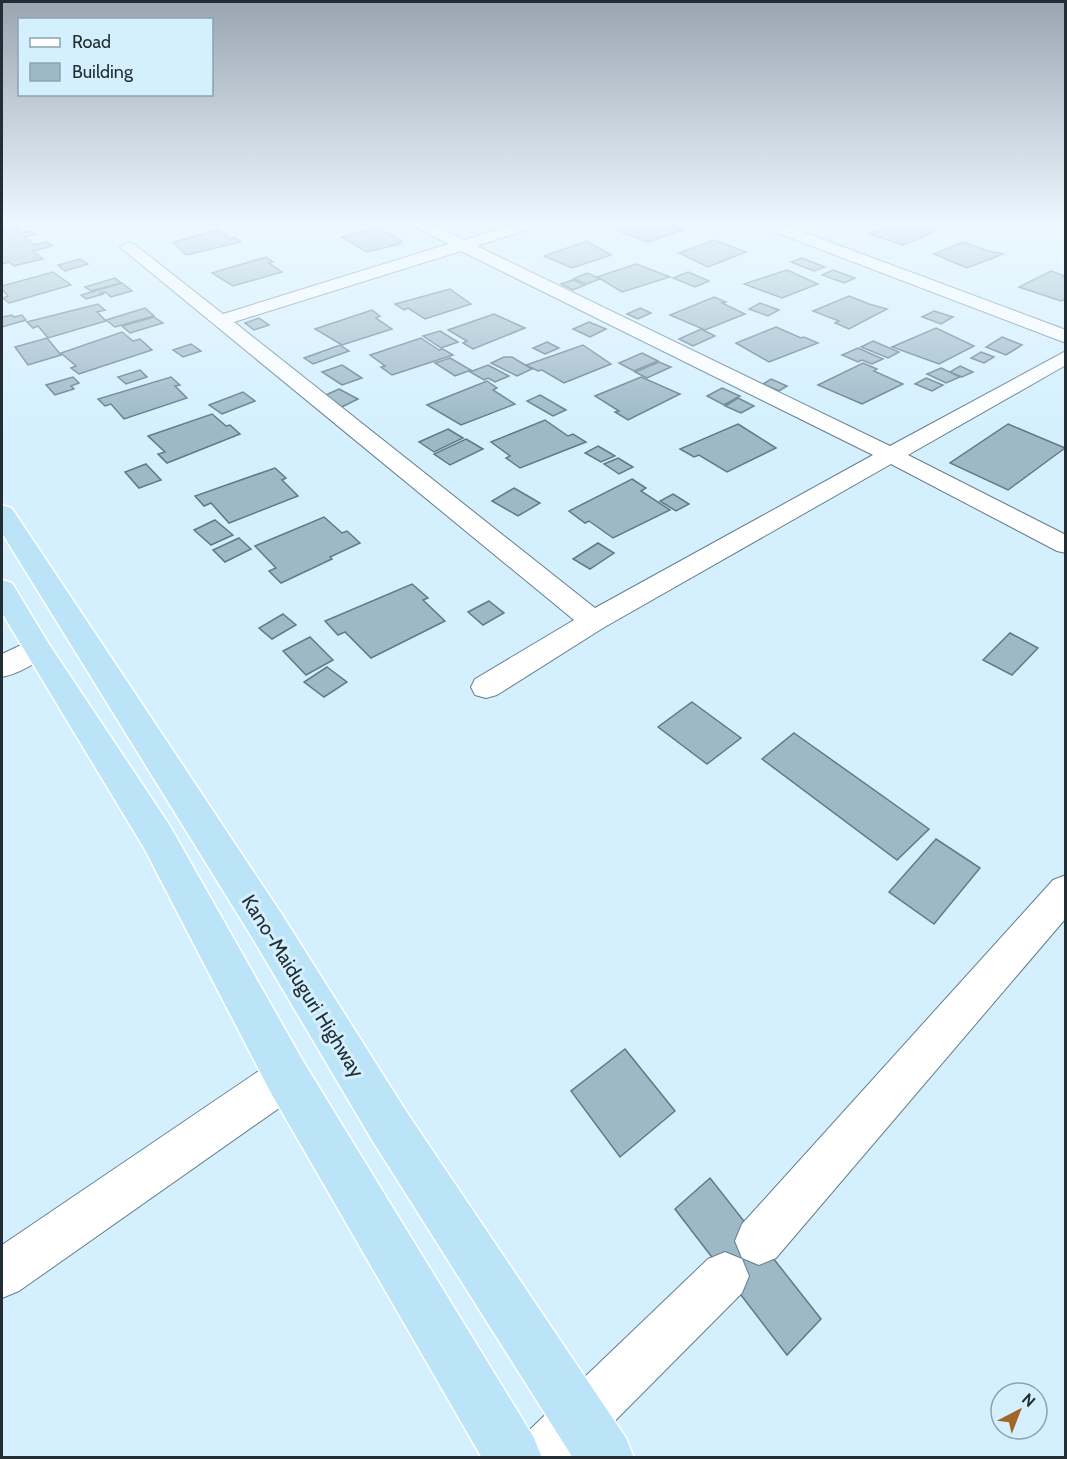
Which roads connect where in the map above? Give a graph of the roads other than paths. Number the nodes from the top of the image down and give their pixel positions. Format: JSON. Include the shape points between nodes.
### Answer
{"nodes":[{"id":1,"x":182,"y":291,"type":"edge"},
{"id":2,"x":315,"y":291,"type":"edge"},
{"id":3,"x":552,"y":291,"type":"edge"},
{"id":4,"x":944,"y":291,"type":"edge"},
{"id":5,"x":219,"y":321,"type":"junction"},
{"id":6,"x":1065,"y":337,"type":"edge"},
{"id":7,"x":1065,"y":357,"type":"edge"},
{"id":8,"x":889,"y":454,"type":"junction"},
{"id":9,"x":2,"y":513,"type":"edge"},
{"id":10,"x":1065,"y":544,"type":"edge"},
{"id":11,"x":2,"y":589,"type":"edge"},
{"id":12,"x":593,"y":621,"type":"junction"},
{"id":13,"x":19,"y":658,"type":"edge"},
{"id":14,"x":486,"y":687,"type":"dead end"},
{"id":15,"x":1065,"y":891,"type":"edge"},
{"id":16,"x":287,"y":1077,"type":"junction"},
{"id":17,"x":2,"y":1274,"type":"edge"},
{"id":18,"x":592,"y":1437,"type":"edge"},
{"id":19,"x":514,"y":1458,"type":"edge"},
{"id":20,"x":539,"y":1458,"type":"edge"}],
"edges":[{"from":1,"to":5,"type":"street"},
{"from":2,"to":5,"type":"street"},
{"from":3,"to":8,"type":"street"},
{"from":4,"to":6,"type":"street"},
{"from":5,"to":12,"type":"street"},
{"from":7,"to":8,"type":"street"},
{"from":8,"to":10,"type":"street"},
{"from":8,"to":12,"type":"street"},
{"from":9,"to":18,"type":"highway","name":"Kano-Maiduguri Highway","via":[[267,926],[388,1124]]},
{"from":11,"to":13,"type":"highway"},
{"from":12,"to":14,"type":"street"},
{"from":13,"to":16,"type":"highway","via":[[156,837]]},
{"from":15,"to":18,"type":"street","via":[[742,1258]]},
{"from":16,"to":17,"type":"street"},
{"from":16,"to":19,"type":"highway"},
{"from":18,"to":20,"type":"street"}]}
